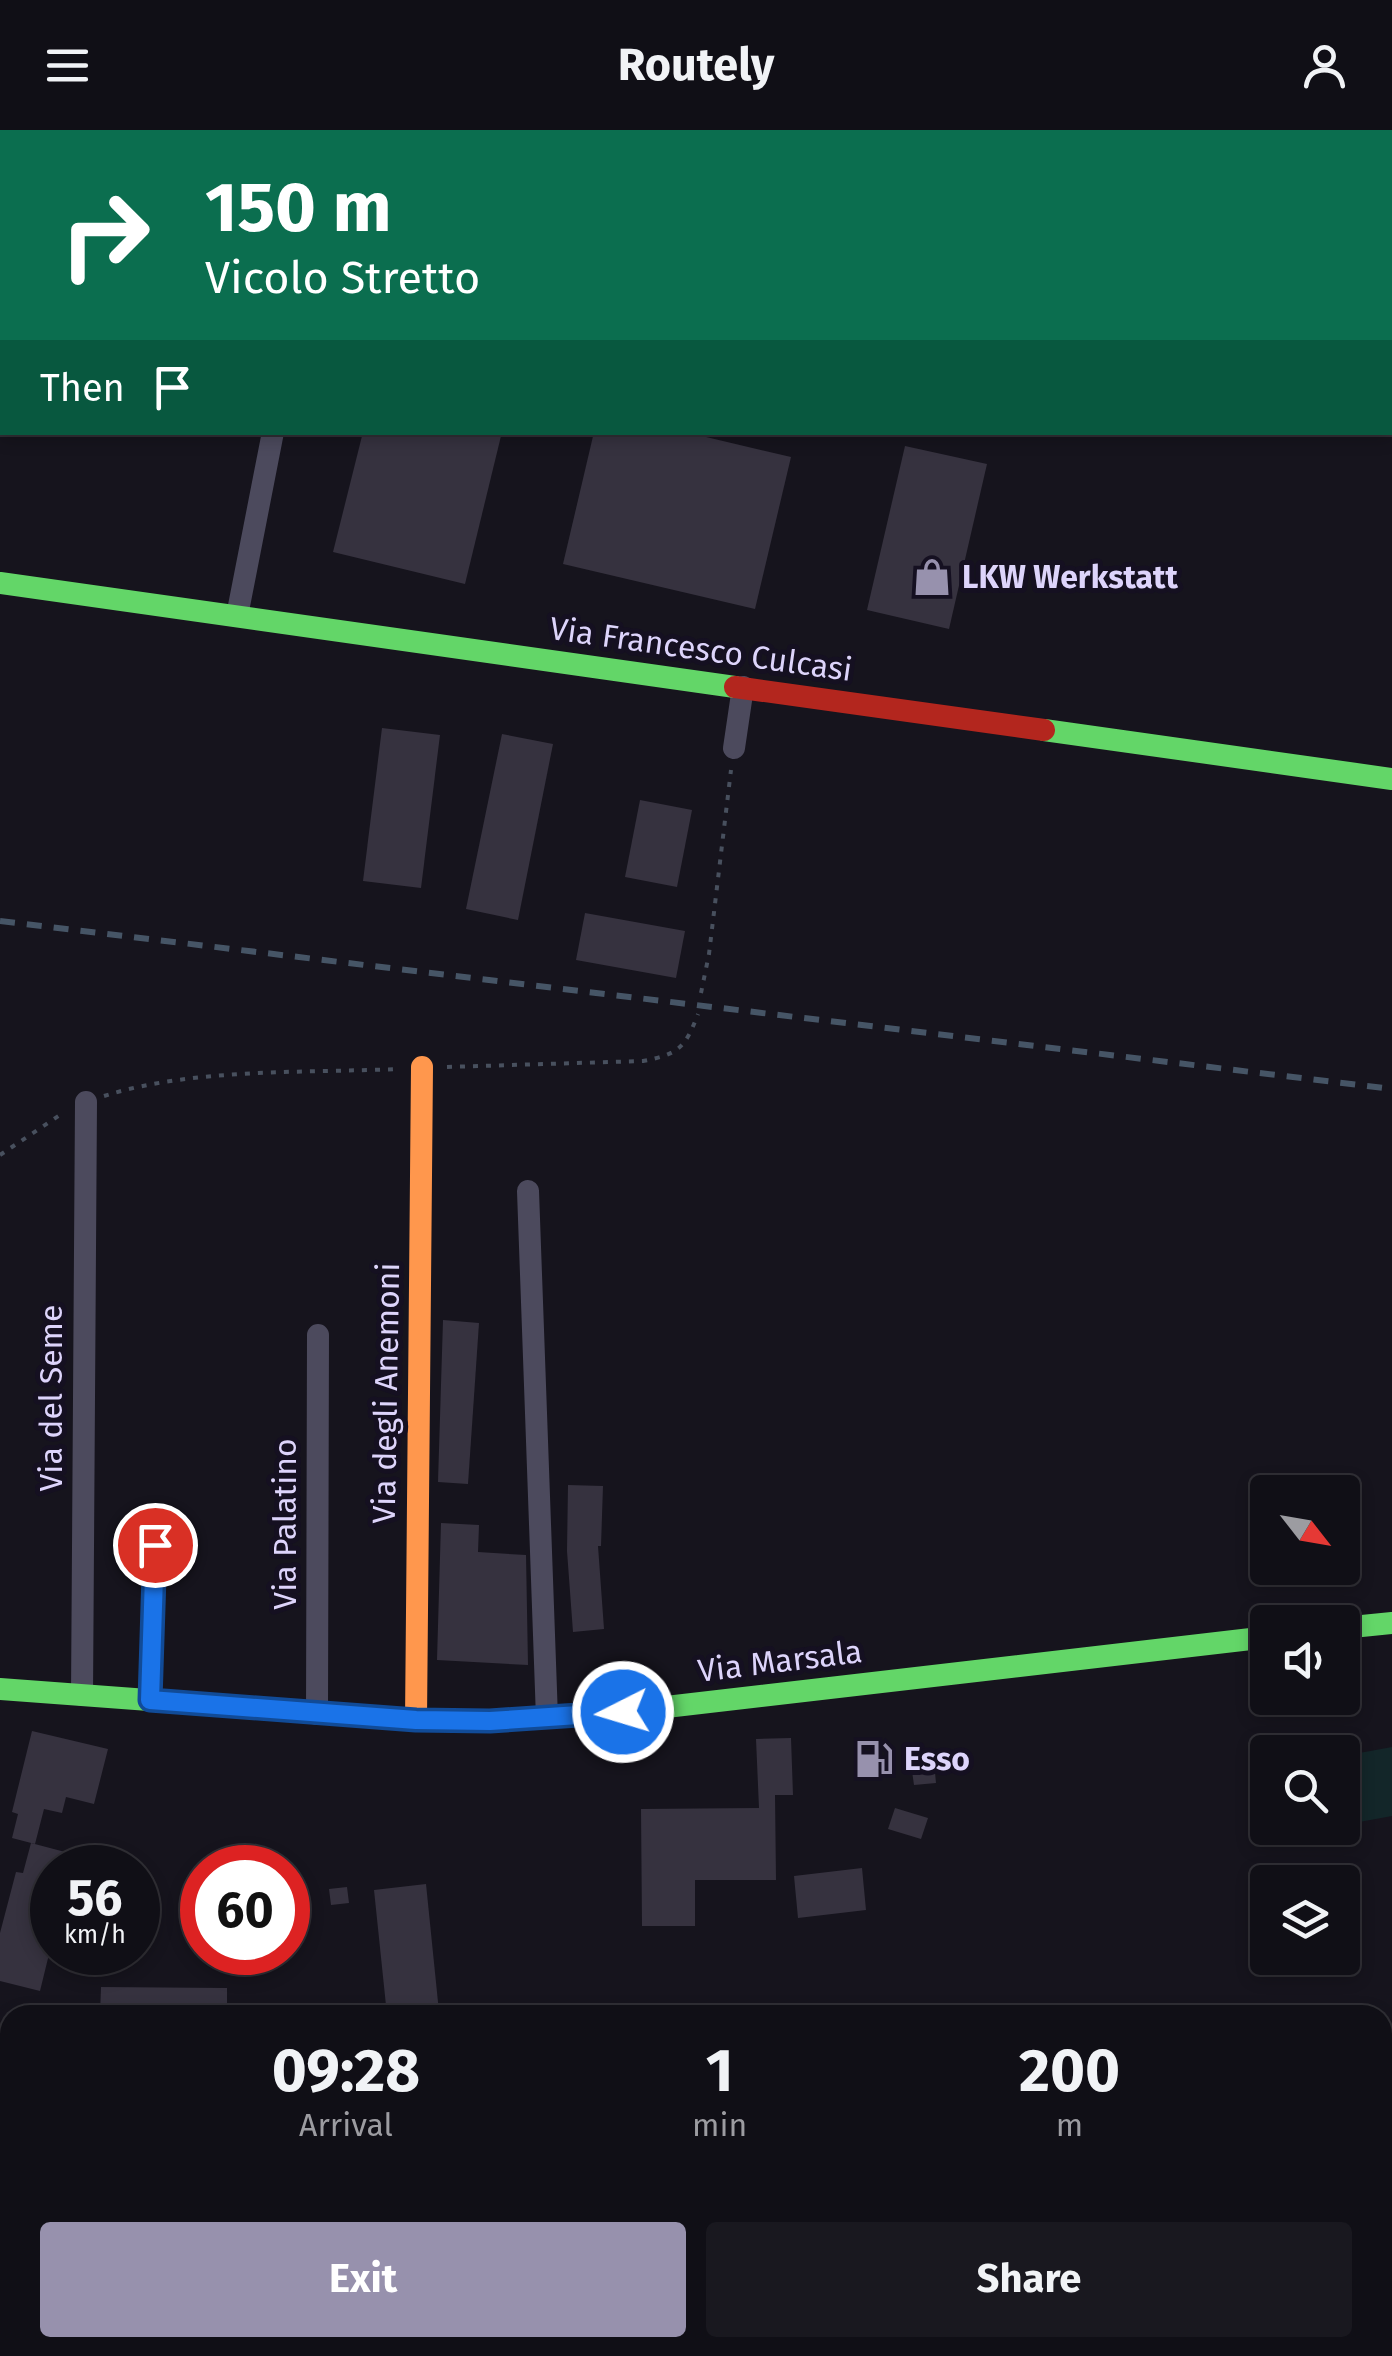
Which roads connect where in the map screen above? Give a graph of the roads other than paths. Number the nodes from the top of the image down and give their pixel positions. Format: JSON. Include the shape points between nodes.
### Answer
{"nodes":[{"id":1,"x":272,"y":435,"type":"edge"},
{"id":2,"x":0,"y":583,"type":"edge"},
{"id":3,"x":237,"y":616,"type":"junction"},
{"id":4,"x":743,"y":687,"type":"junction"},
{"id":5,"x":734,"y":748,"type":"road end"},
{"id":6,"x":1392,"y":779,"type":"edge"},
{"id":7,"x":422,"y":1068,"type":"road end"},
{"id":8,"x":86,"y":1102,"type":"road end"},
{"id":9,"x":528,"y":1190,"type":"dead end"},
{"id":10,"x":318,"y":1336,"type":"dead end"},
{"id":11,"x":155,"y":1545,"type":"dead end"},
{"id":12,"x":1392,"y":1623,"type":"edge"},
{"id":13,"x":1360,"y":1626,"type":"edge"},
{"id":14,"x":1250,"y":1639,"type":"edge"},
{"id":15,"x":0,"y":1689,"type":"edge"},
{"id":16,"x":82,"y":1695,"type":"junction"},
{"id":17,"x":150,"y":1700,"type":"junction"},
{"id":18,"x":317,"y":1714,"type":"junction"},
{"id":19,"x":548,"y":1718,"type":"junction"},
{"id":20,"x":416,"y":1720,"type":"junction"}],
"edges":[{"from":1,"to":3,"type":"street"},
{"from":2,"to":3,"type":"street","name":"Via Francesco Culcasi"},
{"from":3,"to":4,"type":"street","name":"Via Francesco Culcasi"},
{"from":4,"to":5,"type":"street"},
{"from":4,"to":6,"type":"street","name":"Via Francesco Culcasi"},
{"from":7,"to":20,"type":"street","name":"Via degli Anemoni"},
{"from":8,"to":16,"type":"street","name":"Via del Seme"},
{"from":9,"to":19,"type":"street"},
{"from":10,"to":18,"type":"street","name":"Via Palatino"},
{"from":11,"to":17,"type":"street"},
{"from":12,"to":13,"type":"street"},
{"from":14,"to":19,"type":"street","name":"Via Marsala"},
{"from":15,"to":16,"type":"street","name":"Via Marsala"},
{"from":16,"to":17,"type":"street","name":"Via Marsala"},
{"from":17,"to":18,"type":"street","name":"Via Marsala"},
{"from":18,"to":20,"type":"street","name":"Via Marsala"},
{"from":19,"to":20,"type":"street","name":"Via Marsala"}]}
